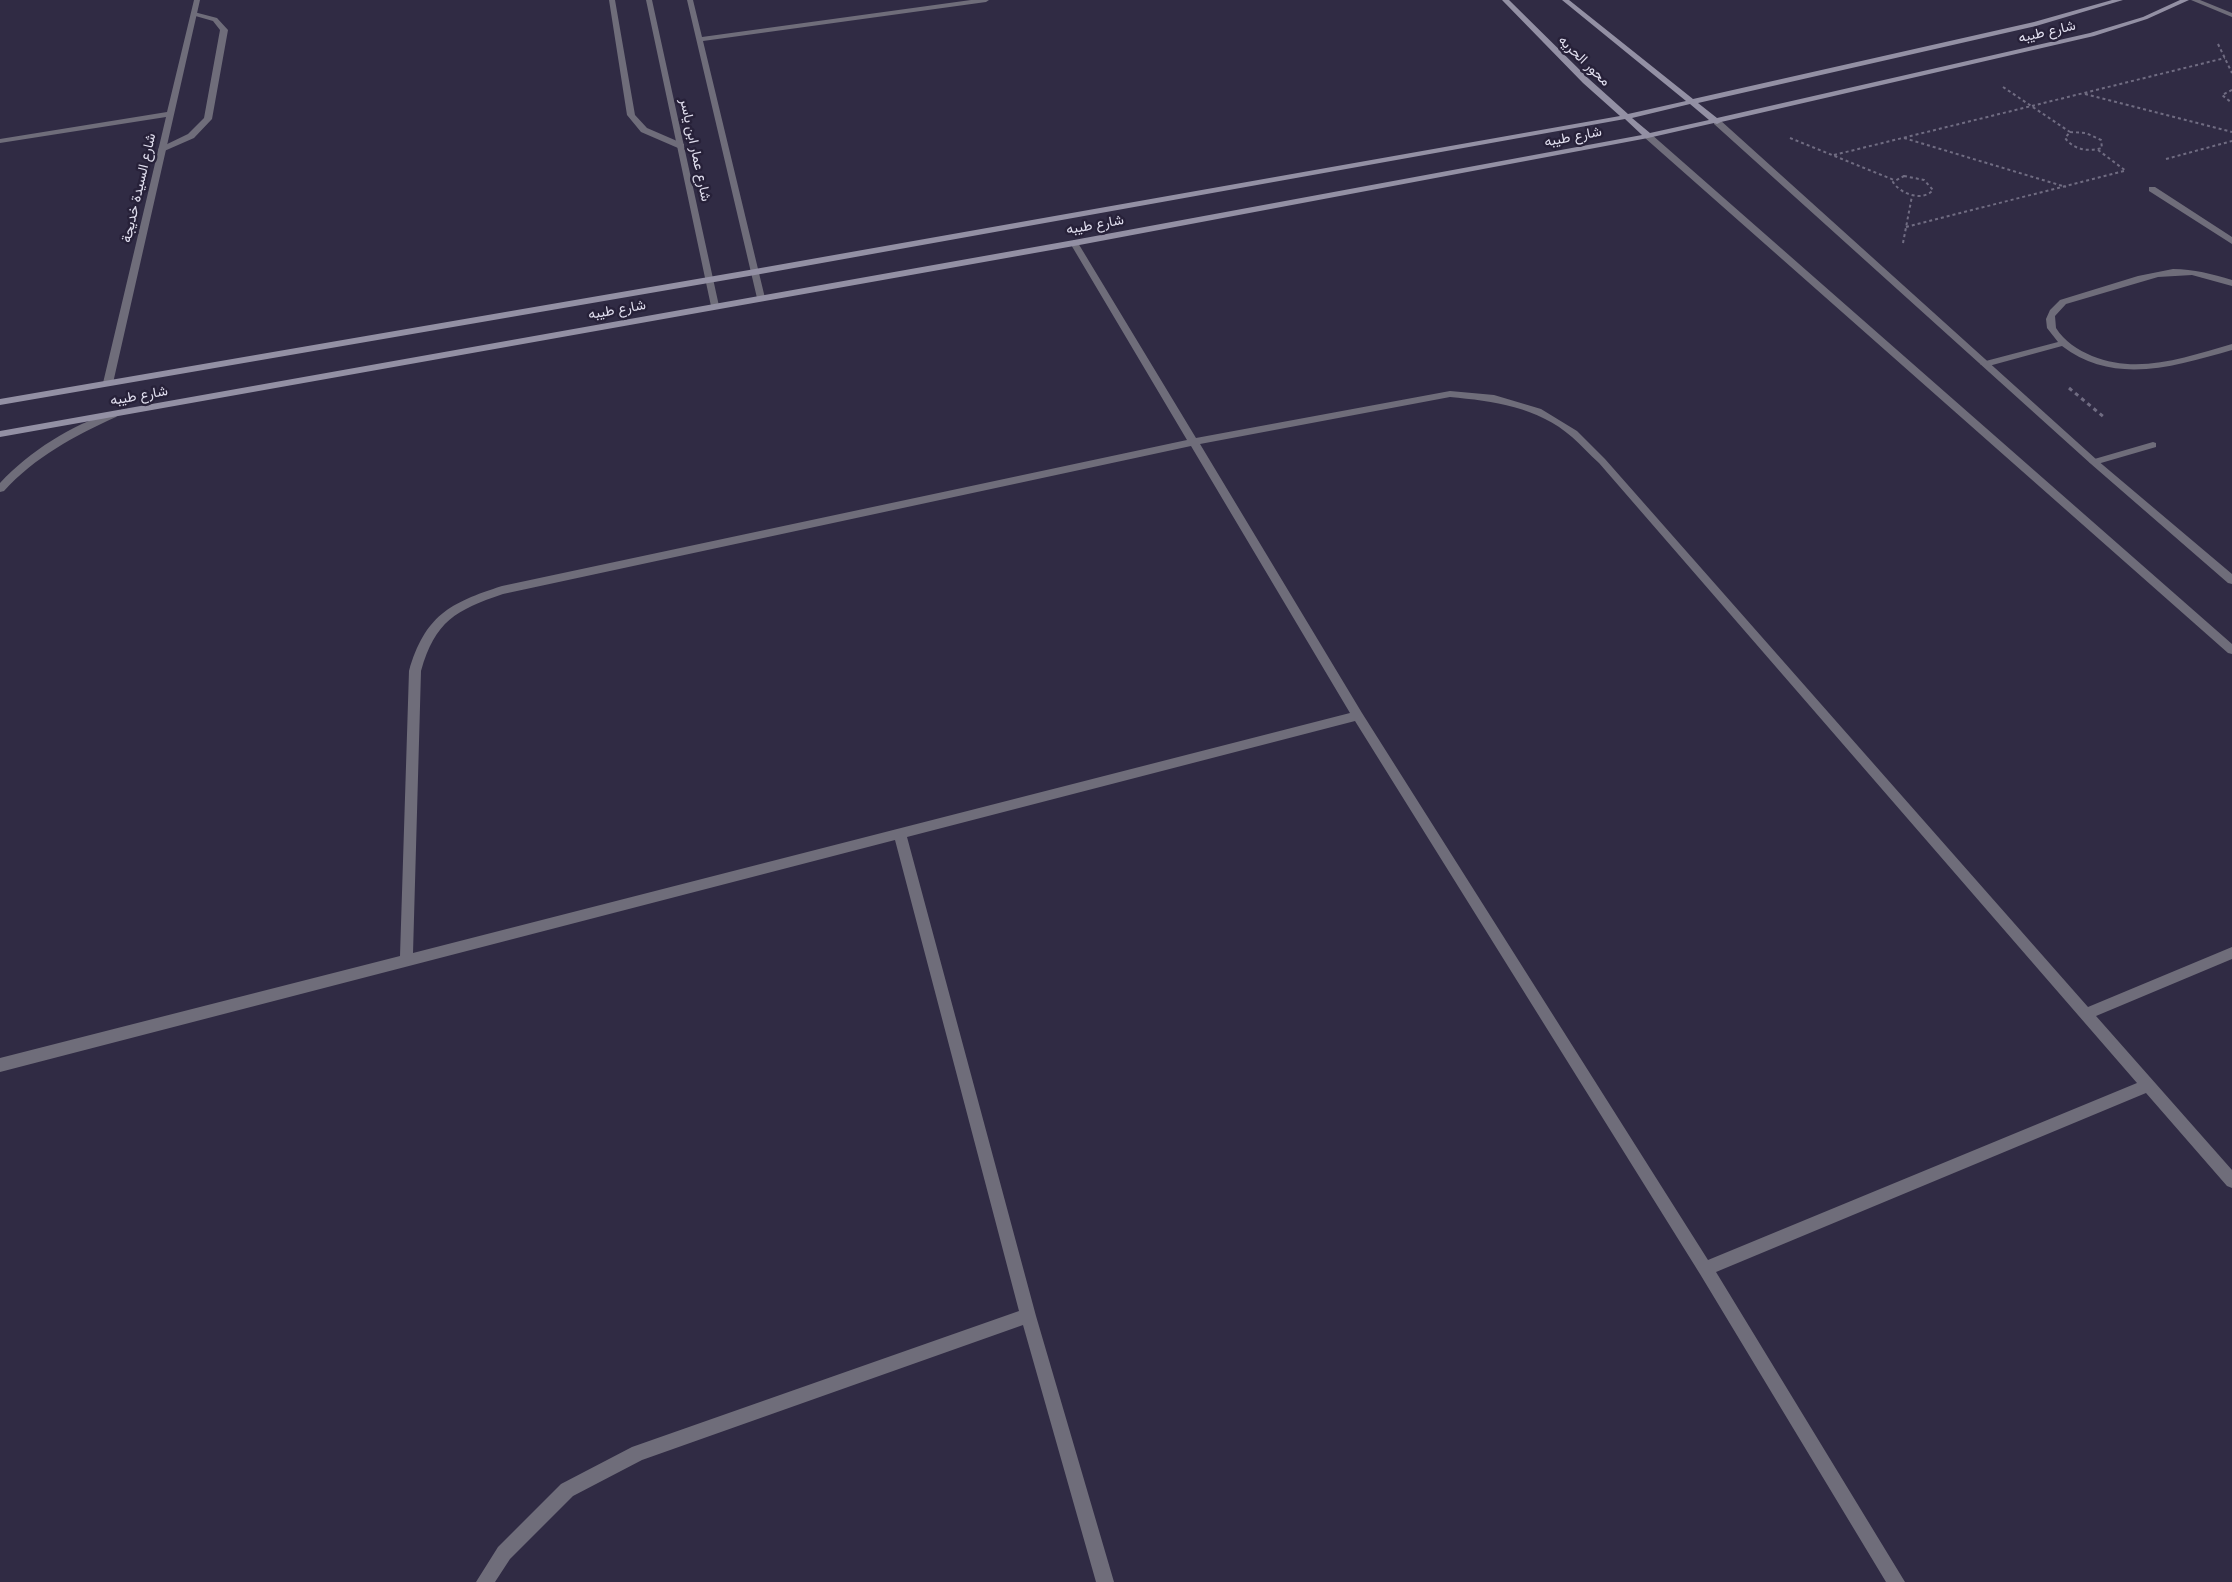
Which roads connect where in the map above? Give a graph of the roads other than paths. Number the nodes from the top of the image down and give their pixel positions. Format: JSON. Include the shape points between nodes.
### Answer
{"nodes":[{"id":1,"x":197,"y":0,"type":"edge"},
{"id":2,"x":612,"y":0,"type":"edge"},
{"id":3,"x":649,"y":0,"type":"edge"},
{"id":4,"x":690,"y":0,"type":"edge"},
{"id":5,"x":986,"y":0,"type":"edge"},
{"id":6,"x":1505,"y":0,"type":"edge"},
{"id":7,"x":1565,"y":0,"type":"edge"},
{"id":8,"x":2120,"y":0,"type":"edge"},
{"id":9,"x":2186,"y":0,"type":"edge"},
{"id":10,"x":2194,"y":0,"type":"edge"},
{"id":11,"x":194,"y":15,"type":"junction"},
{"id":12,"x":2232,"y":15,"type":"edge"},
{"id":13,"x":700,"y":39,"type":"junction"},
{"id":14,"x":1695,"y":103,"type":"junction"},
{"id":15,"x":171,"y":114,"type":"junction"},
{"id":16,"x":1625,"y":117,"type":"junction"},
{"id":17,"x":1717,"y":122,"type":"junction"},
{"id":18,"x":1648,"y":136,"type":"junction"},
{"id":19,"x":0,"y":141,"type":"edge"},
{"id":20,"x":681,"y":146,"type":"junction"},
{"id":21,"x":162,"y":150,"type":"junction"},
{"id":22,"x":2152,"y":189,"type":"dead end"},
{"id":23,"x":2232,"y":240,"type":"edge"},
{"id":24,"x":1074,"y":243,"type":"junction"},
{"id":25,"x":755,"y":272,"type":"junction"},
{"id":26,"x":710,"y":280,"type":"junction"},
{"id":27,"x":2232,"y":283,"type":"edge"},
{"id":28,"x":761,"y":298,"type":"junction"},
{"id":29,"x":715,"y":306,"type":"junction"},
{"id":30,"x":2063,"y":343,"type":"junction"},
{"id":31,"x":2232,"y":347,"type":"edge"},
{"id":32,"x":1985,"y":363,"type":"junction"},
{"id":33,"x":108,"y":382,"type":"junction"},
{"id":34,"x":0,"y":402,"type":"edge"},
{"id":35,"x":113,"y":415,"type":"junction"},
{"id":36,"x":0,"y":434,"type":"edge"},
{"id":37,"x":1193,"y":442,"type":"junction"},
{"id":38,"x":2153,"y":445,"type":"dead end"},
{"id":39,"x":2094,"y":462,"type":"junction"},
{"id":40,"x":0,"y":489,"type":"edge"},
{"id":41,"x":2232,"y":580,"type":"edge"},
{"id":42,"x":2232,"y":650,"type":"edge"},
{"id":43,"x":1358,"y":717,"type":"junction"},
{"id":44,"x":900,"y":836,"type":"junction"},
{"id":45,"x":2232,"y":953,"type":"edge"},
{"id":46,"x":406,"y":962,"type":"junction"},
{"id":47,"x":2086,"y":1014,"type":"junction"},
{"id":48,"x":0,"y":1065,"type":"edge"},
{"id":49,"x":2148,"y":1085,"type":"junction"},
{"id":50,"x":2232,"y":1181,"type":"edge"},
{"id":51,"x":1705,"y":1269,"type":"junction"},
{"id":52,"x":1028,"y":1316,"type":"junction"},
{"id":53,"x":485,"y":1582,"type":"edge"},
{"id":54,"x":1105,"y":1582,"type":"edge"},
{"id":55,"x":1896,"y":1582,"type":"edge"}],
"edges":[{"from":1,"to":11,"type":"street","name":"شارع السيدة خديجة"},
{"from":2,"to":20,"type":"street","via":[[631,114],[644,130]]},
{"from":3,"to":20,"type":"street","name":"شارع عمار ابن ياسر"},
{"from":4,"to":13,"type":"street","name":"شارع عمار ابن ياسر"},
{"from":5,"to":13,"type":"street"},
{"from":6,"to":16,"type":"main road","name":"محور الحريه"},
{"from":7,"to":14,"type":"main road","name":"محور الحريه"},
{"from":8,"to":14,"type":"main road","name":"شارع طيبه","via":[[2045,22]]},
{"from":9,"to":17,"type":"main road","name":"شارع طيبه","via":[[2092,35]]},
{"from":10,"to":12,"type":"street"},
{"from":11,"to":15,"type":"street","name":"شارع السيدة خديجة"},
{"from":11,"to":21,"type":"street","via":[[215,20],[224,30],[208,119],[191,136]]},
{"from":13,"to":25,"type":"street","name":"شارع عمار ابن ياسر"},
{"from":14,"to":16,"type":"main road","name":"شارع طيبه"},
{"from":14,"to":17,"type":"main road","name":"محور الحريه"},
{"from":15,"to":19,"type":"street"},
{"from":15,"to":21,"type":"street","name":"شارع السيدة خديجة"},
{"from":16,"to":18,"type":"main road","name":"محور الحريه"},
{"from":16,"to":25,"type":"main road","name":"شارع طيبه"},
{"from":17,"to":18,"type":"main road","name":"شارع طيبه"},
{"from":17,"to":32,"type":"street"},
{"from":18,"to":24,"type":"main road","name":"شارع طيبه"},
{"from":18,"to":42,"type":"street"},
{"from":20,"to":26,"type":"street","name":"شارع عمار ابن ياسر"},
{"from":21,"to":33,"type":"street","name":"شارع السيدة خديجة"},
{"from":22,"to":23,"type":"street"},
{"from":24,"to":28,"type":"main road","name":"شارع طيبه"},
{"from":24,"to":37,"type":"street"},
{"from":25,"to":26,"type":"main road","name":"شارع طيبه"},
{"from":25,"to":28,"type":"street","name":"شارع عمار ابن ياسر"},
{"from":26,"to":29,"type":"street","name":"شارع عمار ابن ياسر"},
{"from":26,"to":33,"type":"main road","name":"شارع طيبه"},
{"from":27,"to":30,"type":"street","via":[[2185,272],[2162,274],[2063,302],[2053,309],[2049,319]]},
{"from":28,"to":29,"type":"main road","name":"شارع طيبه"},
{"from":29,"to":35,"type":"main road","name":"شارع طيبه"},
{"from":30,"to":31,"type":"street","via":[[2106,365],[2130,369],[2152,369]]},
{"from":30,"to":32,"type":"street"},
{"from":32,"to":39,"type":"street"},
{"from":33,"to":34,"type":"main road","name":"شارع طيبه"},
{"from":35,"to":36,"type":"main road","name":"شارع طيبه"},
{"from":35,"to":40,"type":"street","via":[[40,452]]},
{"from":37,"to":43,"type":"street"},
{"from":37,"to":46,"type":"street","via":[[502,590],[468,601],[440,621],[421,645],[415,672]]},
{"from":37,"to":47,"type":"street","via":[[1450,394],[1494,398],[1538,411],[1574,433]]},
{"from":38,"to":39,"type":"street"},
{"from":39,"to":41,"type":"street"},
{"from":43,"to":44,"type":"street"},
{"from":43,"to":51,"type":"street"},
{"from":44,"to":46,"type":"street"},
{"from":44,"to":52,"type":"street"},
{"from":45,"to":47,"type":"street"},
{"from":46,"to":48,"type":"street"},
{"from":47,"to":49,"type":"street"},
{"from":49,"to":50,"type":"street"},
{"from":49,"to":51,"type":"street"},
{"from":51,"to":55,"type":"street"},
{"from":52,"to":53,"type":"street","via":[[638,1453],[567,1490],[504,1553]]},
{"from":52,"to":54,"type":"street"}]}
